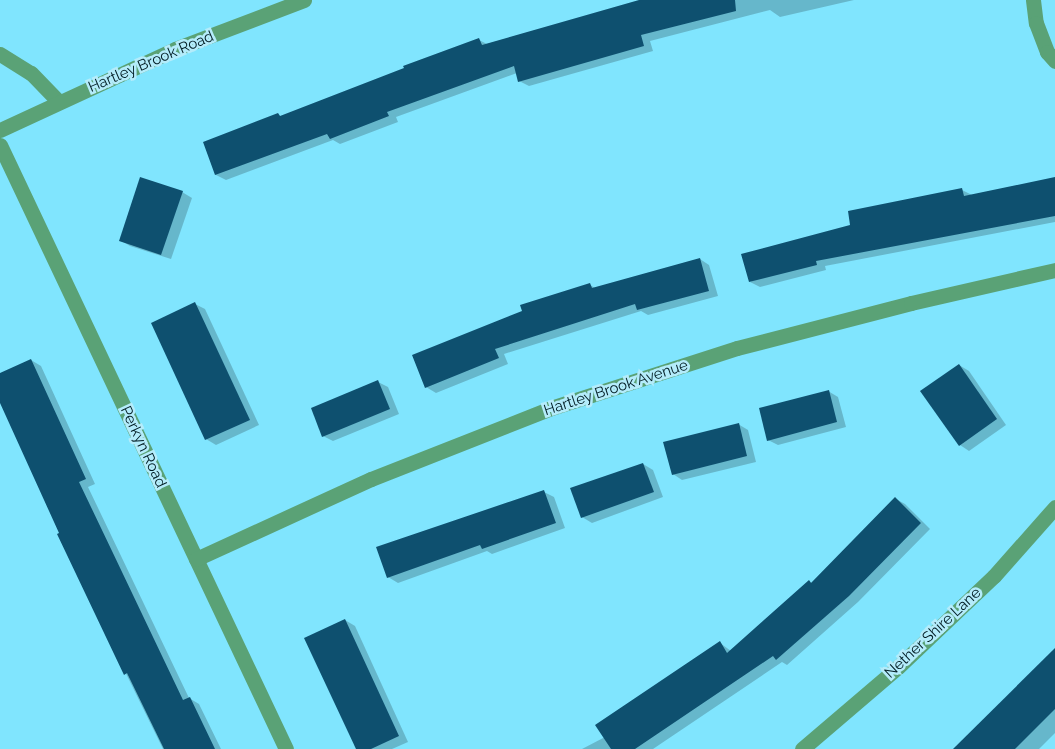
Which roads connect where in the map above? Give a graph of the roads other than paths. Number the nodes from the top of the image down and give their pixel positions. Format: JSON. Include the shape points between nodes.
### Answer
{"nodes":[{"id":1,"x":304,"y":0,"type":"edge"},
{"id":2,"x":1033,"y":0,"type":"edge"},
{"id":3,"x":0,"y":54,"type":"edge"},
{"id":4,"x":1055,"y":61,"type":"edge"},
{"id":5,"x":59,"y":102,"type":"junction"},
{"id":6,"x":0,"y":130,"type":"edge"},
{"id":7,"x":0,"y":145,"type":"edge"},
{"id":8,"x":1055,"y":270,"type":"edge"},
{"id":9,"x":1055,"y":507,"type":"edge"},
{"id":10,"x":196,"y":560,"type":"junction"},
{"id":11,"x":286,"y":749,"type":"edge"},
{"id":12,"x":802,"y":749,"type":"edge"}],
"edges":[{"from":1,"to":5,"type":"street","name":"Hartley Brook Road","via":[[175,49]]},
{"from":2,"to":4,"type":"street","via":[[1036,23],[1047,52]]},
{"from":3,"to":5,"type":"street","via":[[31,73]]},
{"from":5,"to":6,"type":"street","name":"Hartley Brook Road"},
{"from":7,"to":10,"type":"street","name":"Perkyn Road"},
{"from":8,"to":10,"type":"street","name":"Hartley Brook Avenue","via":[[737,348],[551,408],[372,479]]},
{"from":9,"to":12,"type":"street","name":"Nether Shire Lane","via":[[994,576],[898,667]]},
{"from":10,"to":11,"type":"street","name":"Perkyn Road"}]}
